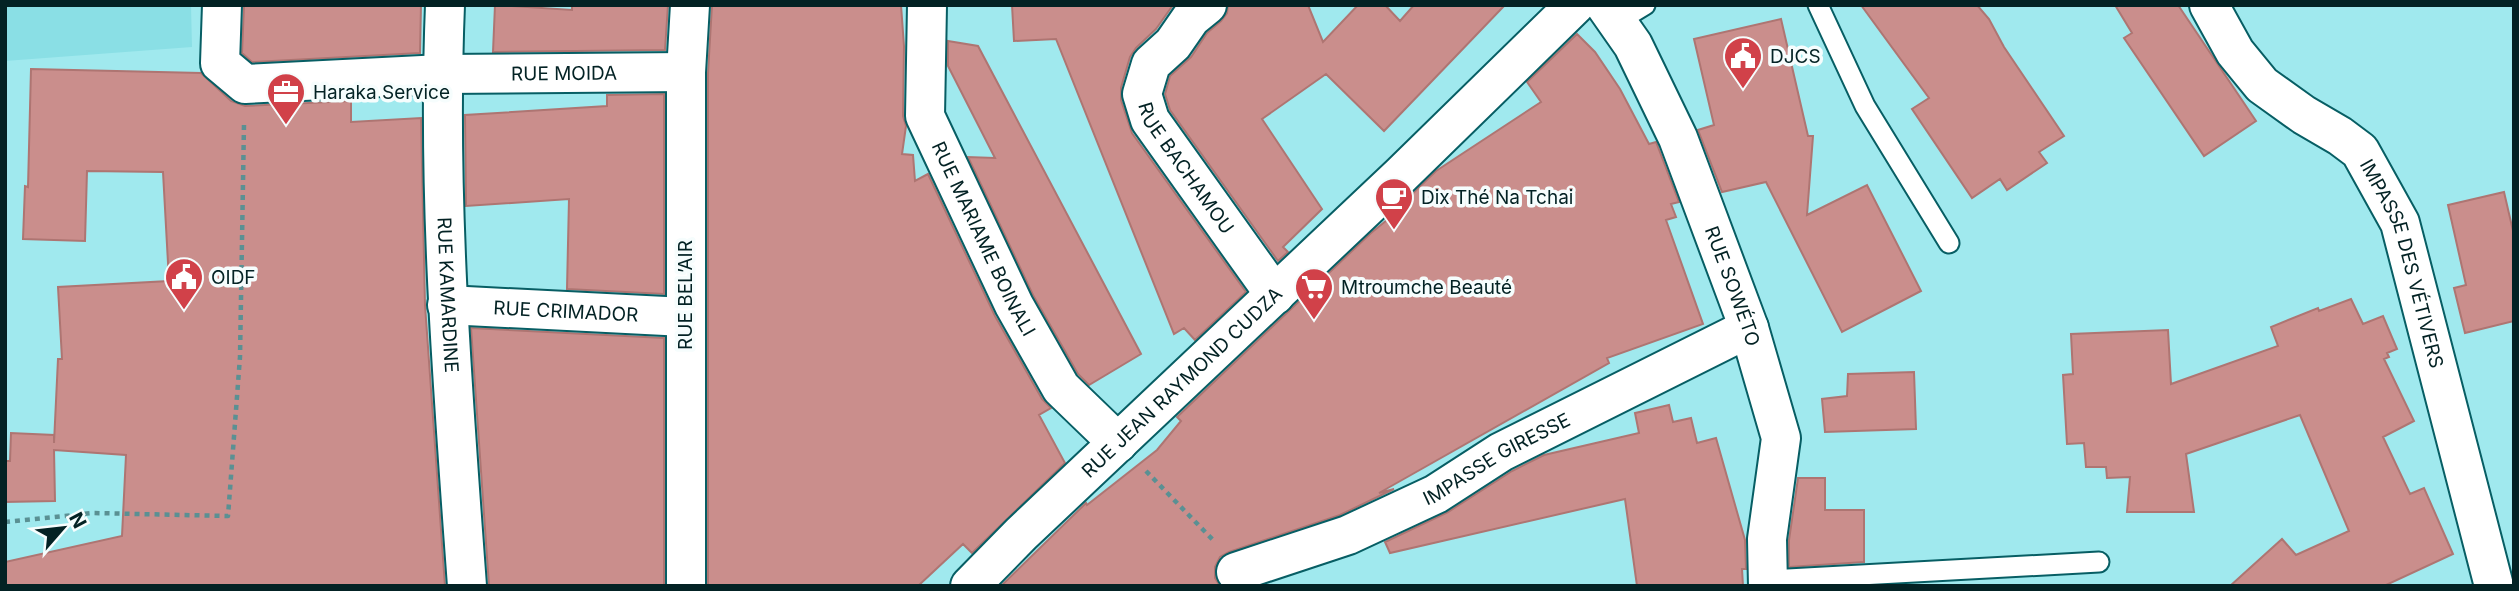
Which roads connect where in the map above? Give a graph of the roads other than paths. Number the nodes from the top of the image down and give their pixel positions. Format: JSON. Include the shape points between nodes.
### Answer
{"nodes":[{"id":1,"x":222,"y":5,"type":"edge"},
{"id":2,"x":445,"y":5,"type":"edge"},
{"id":3,"x":690,"y":5,"type":"edge"},
{"id":4,"x":927,"y":5,"type":"edge"},
{"id":5,"x":1207,"y":5,"type":"edge"},
{"id":6,"x":1575,"y":5,"type":"edge"},
{"id":7,"x":1818,"y":5,"type":"edge"},
{"id":8,"x":2209,"y":5,"type":"edge"},
{"id":9,"x":1622,"y":11,"type":"edge"},
{"id":10,"x":685,"y":72,"type":"junction"},
{"id":11,"x":442,"y":74,"type":"junction"},
{"id":12,"x":1949,"y":243,"type":"dead end"},
{"id":13,"x":1275,"y":295,"type":"junction"},
{"id":14,"x":447,"y":306,"type":"junction"},
{"id":15,"x":685,"y":317,"type":"junction"},
{"id":16,"x":1749,"y":328,"type":"junction"},
{"id":17,"x":1118,"y":443,"type":"junction"},
{"id":18,"x":1227,"y":559,"type":"road end"},
{"id":19,"x":2099,"y":562,"type":"dead end"},
{"id":20,"x":1768,"y":583,"type":"edge"},
{"id":21,"x":467,"y":586,"type":"edge"},
{"id":22,"x":686,"y":586,"type":"edge"},
{"id":23,"x":970,"y":586,"type":"edge"},
{"id":24,"x":2494,"y":586,"type":"edge"}],
"edges":[{"from":1,"to":11,"type":"street","name":"RUE MOIDA","via":[[220,62],[245,84]]},
{"from":2,"to":11,"type":"street","name":"RUE KAMARDINE"},
{"from":3,"to":10,"type":"street","name":"RUE BEL’AIR"},
{"from":4,"to":17,"type":"street","name":"RUE MARIAME BOINALI","via":[[925,116],[1014,305],[1061,388]]},
{"from":5,"to":13,"type":"street","name":"RUE BACHAMOU","via":[[1152,64],[1142,93],[1150,120]]},
{"from":6,"to":13,"type":"street","name":"RUE JEAN RAYMOND CUDZA"},
{"from":7,"to":12,"type":"lane","via":[[1865,106]]},
{"from":8,"to":24,"type":"street","name":"IMPASSE DES VÉTIVERS","via":[[2235,52],[2262,85],[2360,151],[2400,223]]},
{"from":9,"to":16,"type":"street","name":"RUE SOWÉTO","via":[[1633,45],[1678,138]]},
{"from":10,"to":11,"type":"street","name":"RUE MOIDA"},
{"from":10,"to":15,"type":"street","name":"RUE BEL’AIR"},
{"from":11,"to":14,"type":"street","name":"RUE KAMARDINE"},
{"from":13,"to":17,"type":"street","name":"RUE JEAN RAYMOND CUDZA"},
{"from":14,"to":15,"type":"street","name":"RUE CRIMADOR"},
{"from":14,"to":21,"type":"street","name":"RUE KAMARDINE"},
{"from":15,"to":22,"type":"street","name":"RUE BEL’AIR"},
{"from":16,"to":18,"type":"street","name":"IMPASSE GIRESSE","via":[[1501,452],[1436,494],[1348,535]]},
{"from":16,"to":20,"type":"street","name":"RUE SOWÉTO","via":[[1782,438],[1767,539]]},
{"from":17,"to":23,"type":"street","name":"RUE JEAN RAYMOND CUDZA"},
{"from":19,"to":20,"type":"lane"}]}
